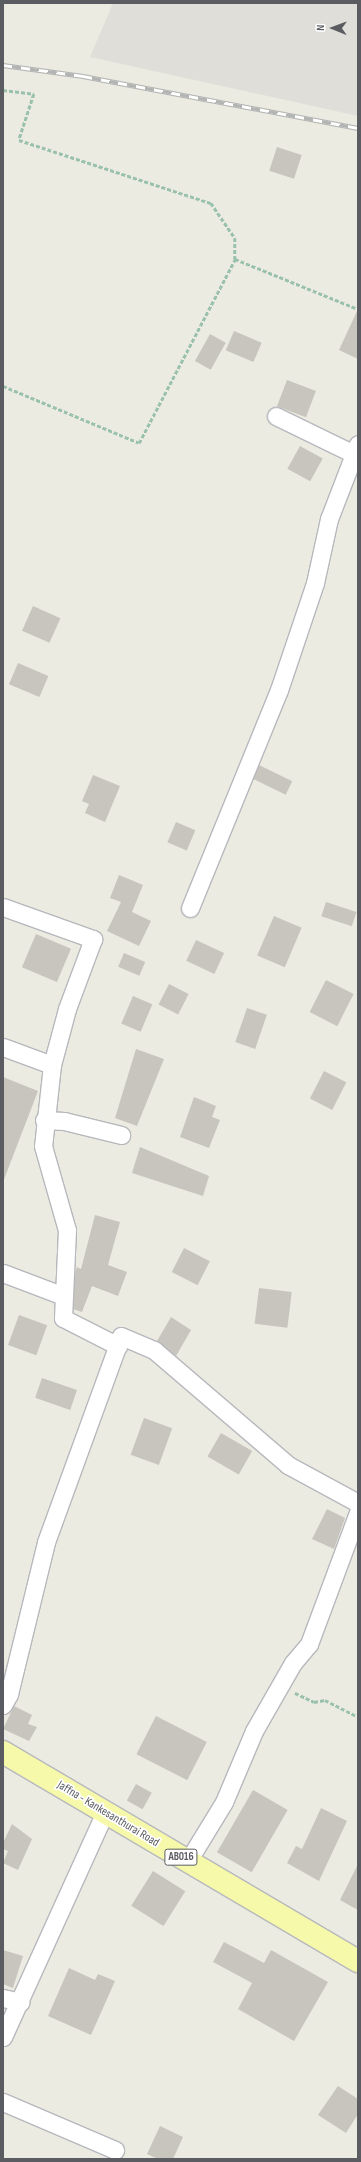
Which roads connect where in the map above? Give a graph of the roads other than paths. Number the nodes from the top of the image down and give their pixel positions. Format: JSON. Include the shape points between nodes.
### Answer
{"nodes":[{"id":1,"x":276,"y":416,"type":"dead end"},
{"id":2,"x":356,"y":449,"type":"edge"},
{"id":3,"x":3,"y":907,"type":"edge"},
{"id":4,"x":190,"y":908,"type":"dead end"},
{"id":5,"x":3,"y":1047,"type":"edge"},
{"id":6,"x":52,"y":1066,"type":"junction"},
{"id":7,"x":44,"y":1120,"type":"junction"},
{"id":8,"x":121,"y":1135,"type":"dead end"},
{"id":9,"x":3,"y":1273,"type":"edge"},
{"id":10,"x":61,"y":1295,"type":"junction"},
{"id":11,"x":118,"y":1346,"type":"junction"},
{"id":12,"x":358,"y":1503,"type":"edge"},
{"id":13,"x":358,"y":1512,"type":"edge"},
{"id":14,"x":3,"y":1705,"type":"edge"},
{"id":15,"x":3,"y":1752,"type":"edge"},
{"id":16,"x":104,"y":1812,"type":"junction"},
{"id":17,"x":188,"y":1861,"type":"junction"},
{"id":18,"x":358,"y":1961,"type":"edge"},
{"id":19,"x":3,"y":1998,"type":"edge"},
{"id":20,"x":21,"y":2002,"type":"junction"},
{"id":21,"x":3,"y":2037,"type":"edge"},
{"id":22,"x":3,"y":2102,"type":"edge"},
{"id":23,"x":115,"y":2150,"type":"dead end"}],
"edges":[{"from":1,"to":2,"type":"street"},
{"from":2,"to":4,"type":"street","via":[[329,519],[315,583],[279,690]]},
{"from":3,"to":6,"type":"street","via":[[93,939],[67,1009]]},
{"from":5,"to":6,"type":"street"},
{"from":6,"to":7,"type":"street"},
{"from":7,"to":8,"type":"street","via":[[64,1121]]},
{"from":7,"to":10,"type":"street","via":[[43,1146],[67,1230]]},
{"from":9,"to":10,"type":"street"},
{"from":10,"to":11,"type":"street","via":[[63,1318]]},
{"from":11,"to":12,"type":"street","via":[[121,1336],[154,1350],[288,1465]]},
{"from":11,"to":14,"type":"street","via":[[46,1542],[9,1694]]},
{"from":13,"to":17,"type":"street","via":[[308,1644],[254,1731],[224,1802]]},
{"from":15,"to":16,"type":"main road","name":"Jaffna - Kankesanthurai Road","number":"AB016"},
{"from":16,"to":17,"type":"main road","name":"Jaffna - Kankesanthurai Road","number":"AB016"},
{"from":16,"to":20,"type":"street"},
{"from":17,"to":18,"type":"main road","name":"Jaffna - Kankesanthurai Road","number":"AB016"},
{"from":19,"to":20,"type":"street"},
{"from":20,"to":21,"type":"street"},
{"from":22,"to":23,"type":"street"}]}
